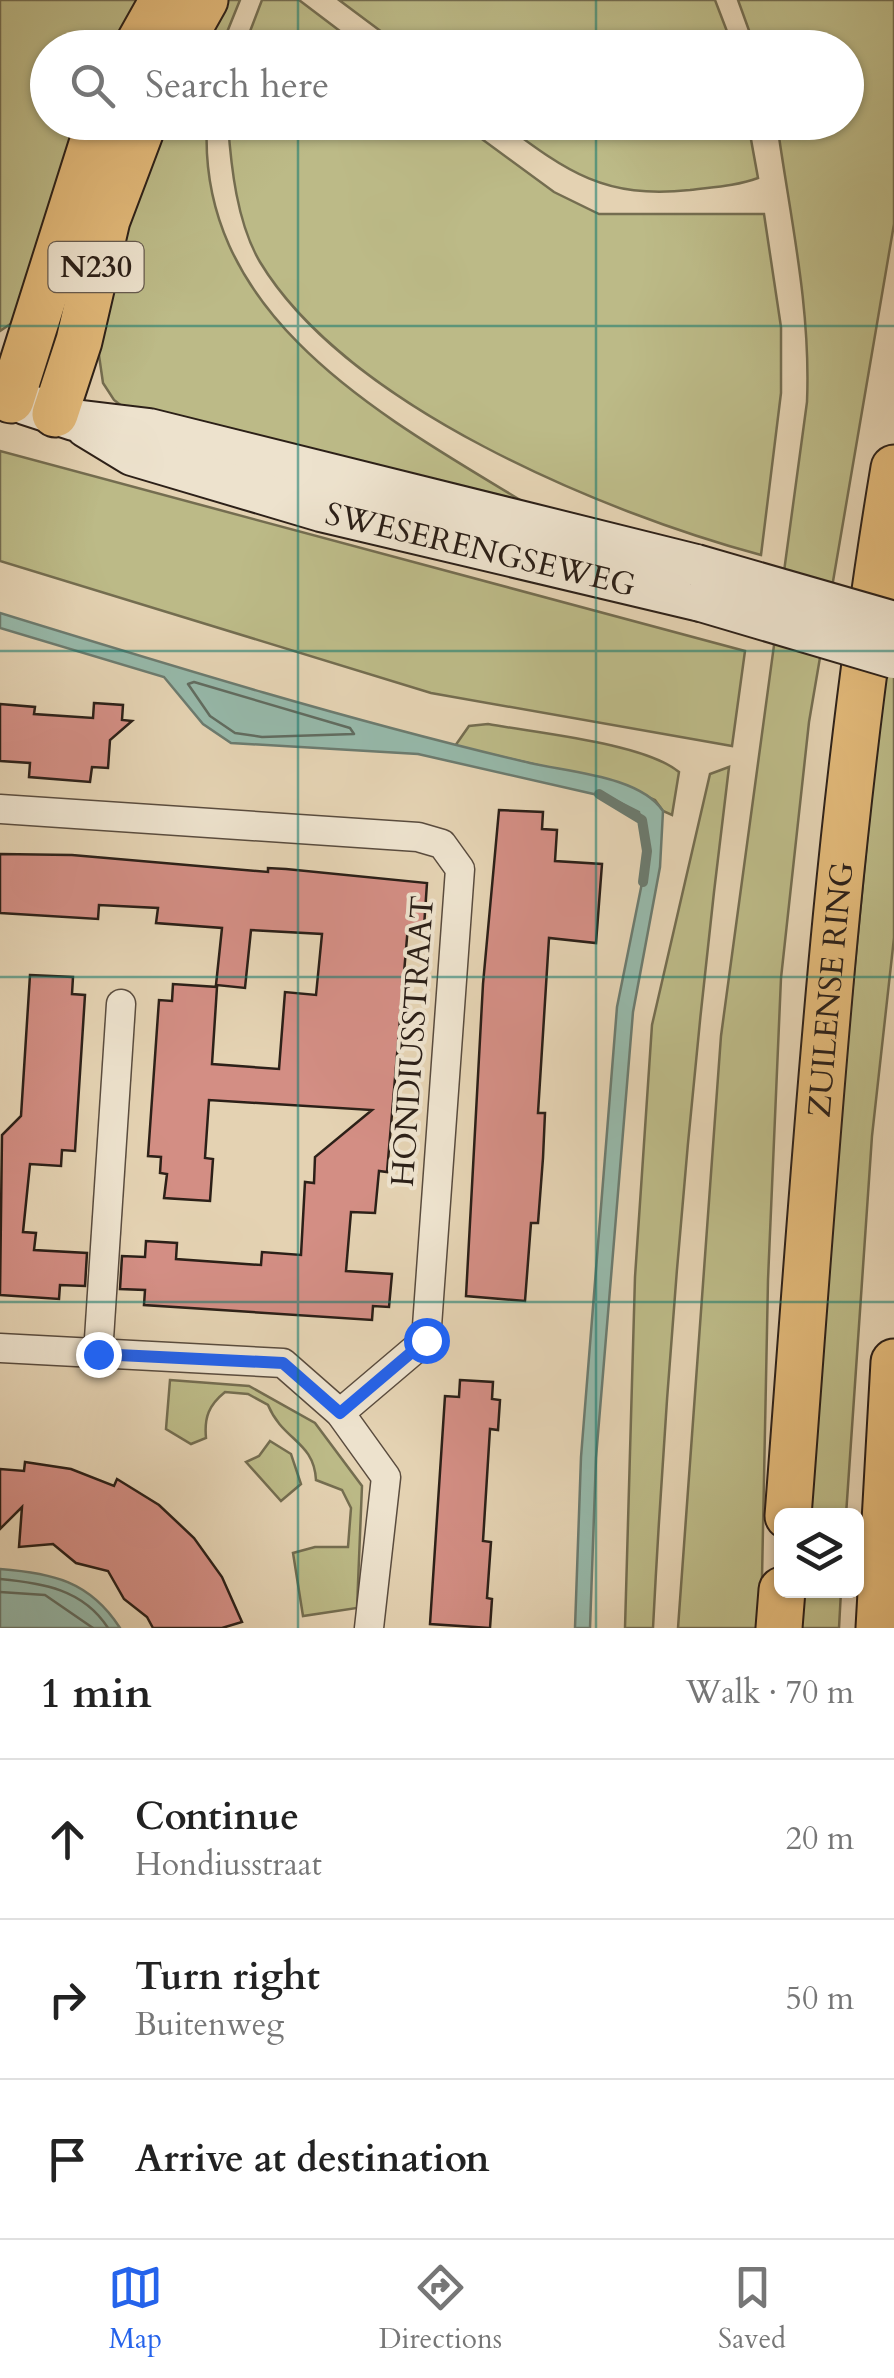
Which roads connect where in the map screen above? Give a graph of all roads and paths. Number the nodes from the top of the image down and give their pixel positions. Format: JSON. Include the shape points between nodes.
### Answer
{"nodes":[{"id":1,"x":162,"y":0,"type":"edge"},
{"id":2,"x":205,"y":0,"type":"edge"},
{"id":3,"x":146,"y":30,"type":"edge"},
{"id":4,"x":188,"y":30,"type":"edge"},
{"id":5,"x":93,"y":140,"type":"edge"},
{"id":6,"x":137,"y":140,"type":"edge"},
{"id":7,"x":6,"y":398,"type":"edge"},
{"id":8,"x":65,"y":417,"type":"junction"},
{"id":9,"x":894,"y":468,"type":"edge"},
{"id":10,"x":698,"y":583,"type":"junction"},
{"id":11,"x":894,"y":622,"type":"edge"},
{"id":12,"x":894,"y":658,"type":"edge"},
{"id":13,"x":0,"y":809,"type":"edge"},
{"id":14,"x":121,"y":1004,"type":"dead end"},
{"id":15,"x":0,"y":1348,"type":"edge"},
{"id":16,"x":98,"y":1354,"type":"junction"},
{"id":17,"x":894,"y":1362,"type":"edge"},
{"id":18,"x":340,"y":1413,"type":"junction"},
{"id":19,"x":789,"y":1508,"type":"edge"},
{"id":20,"x":781,"y":1598,"type":"edge"},
{"id":21,"x":369,"y":1628,"type":"edge"},
{"id":22,"x":779,"y":1628,"type":"edge"},
{"id":23,"x":879,"y":1628,"type":"edge"}],
"edges":[{"from":1,"to":3,"type":"main road"},
{"from":2,"to":4,"type":"main road"},
{"from":5,"to":7,"type":"main road","number":"N230"},
{"from":6,"to":8,"type":"main road","number":"N230","via":[[107,220]]},
{"from":7,"to":8,"type":"main road","name":"SWESERENGSEWEG"},
{"from":8,"to":10,"type":"main road","name":"SWESERENGSEWEG","via":[[132,455],[321,512]]},
{"from":9,"to":19,"type":"main road","name":"ZUILENSE RING","via":[[858,721],[822,1069]]},
{"from":10,"to":11,"type":"main road","name":"SWESERENGSEWEG","bridge":true},
{"from":10,"to":12,"type":"main road","name":"SWESERENGSEWEG","bridge":true},
{"from":13,"to":18,"type":"street","name":"HONDIUSSTRAAT","via":[[418,838],[442,844],[460,869],[426,1340]]},
{"from":14,"to":16,"type":"street"},
{"from":15,"to":16,"type":"street"},
{"from":16,"to":18,"type":"street","via":[[283,1363]]},
{"from":17,"to":23,"type":"main road"},
{"from":18,"to":21,"type":"street","via":[[386,1477]]},
{"from":20,"to":22,"type":"main road"}]}
